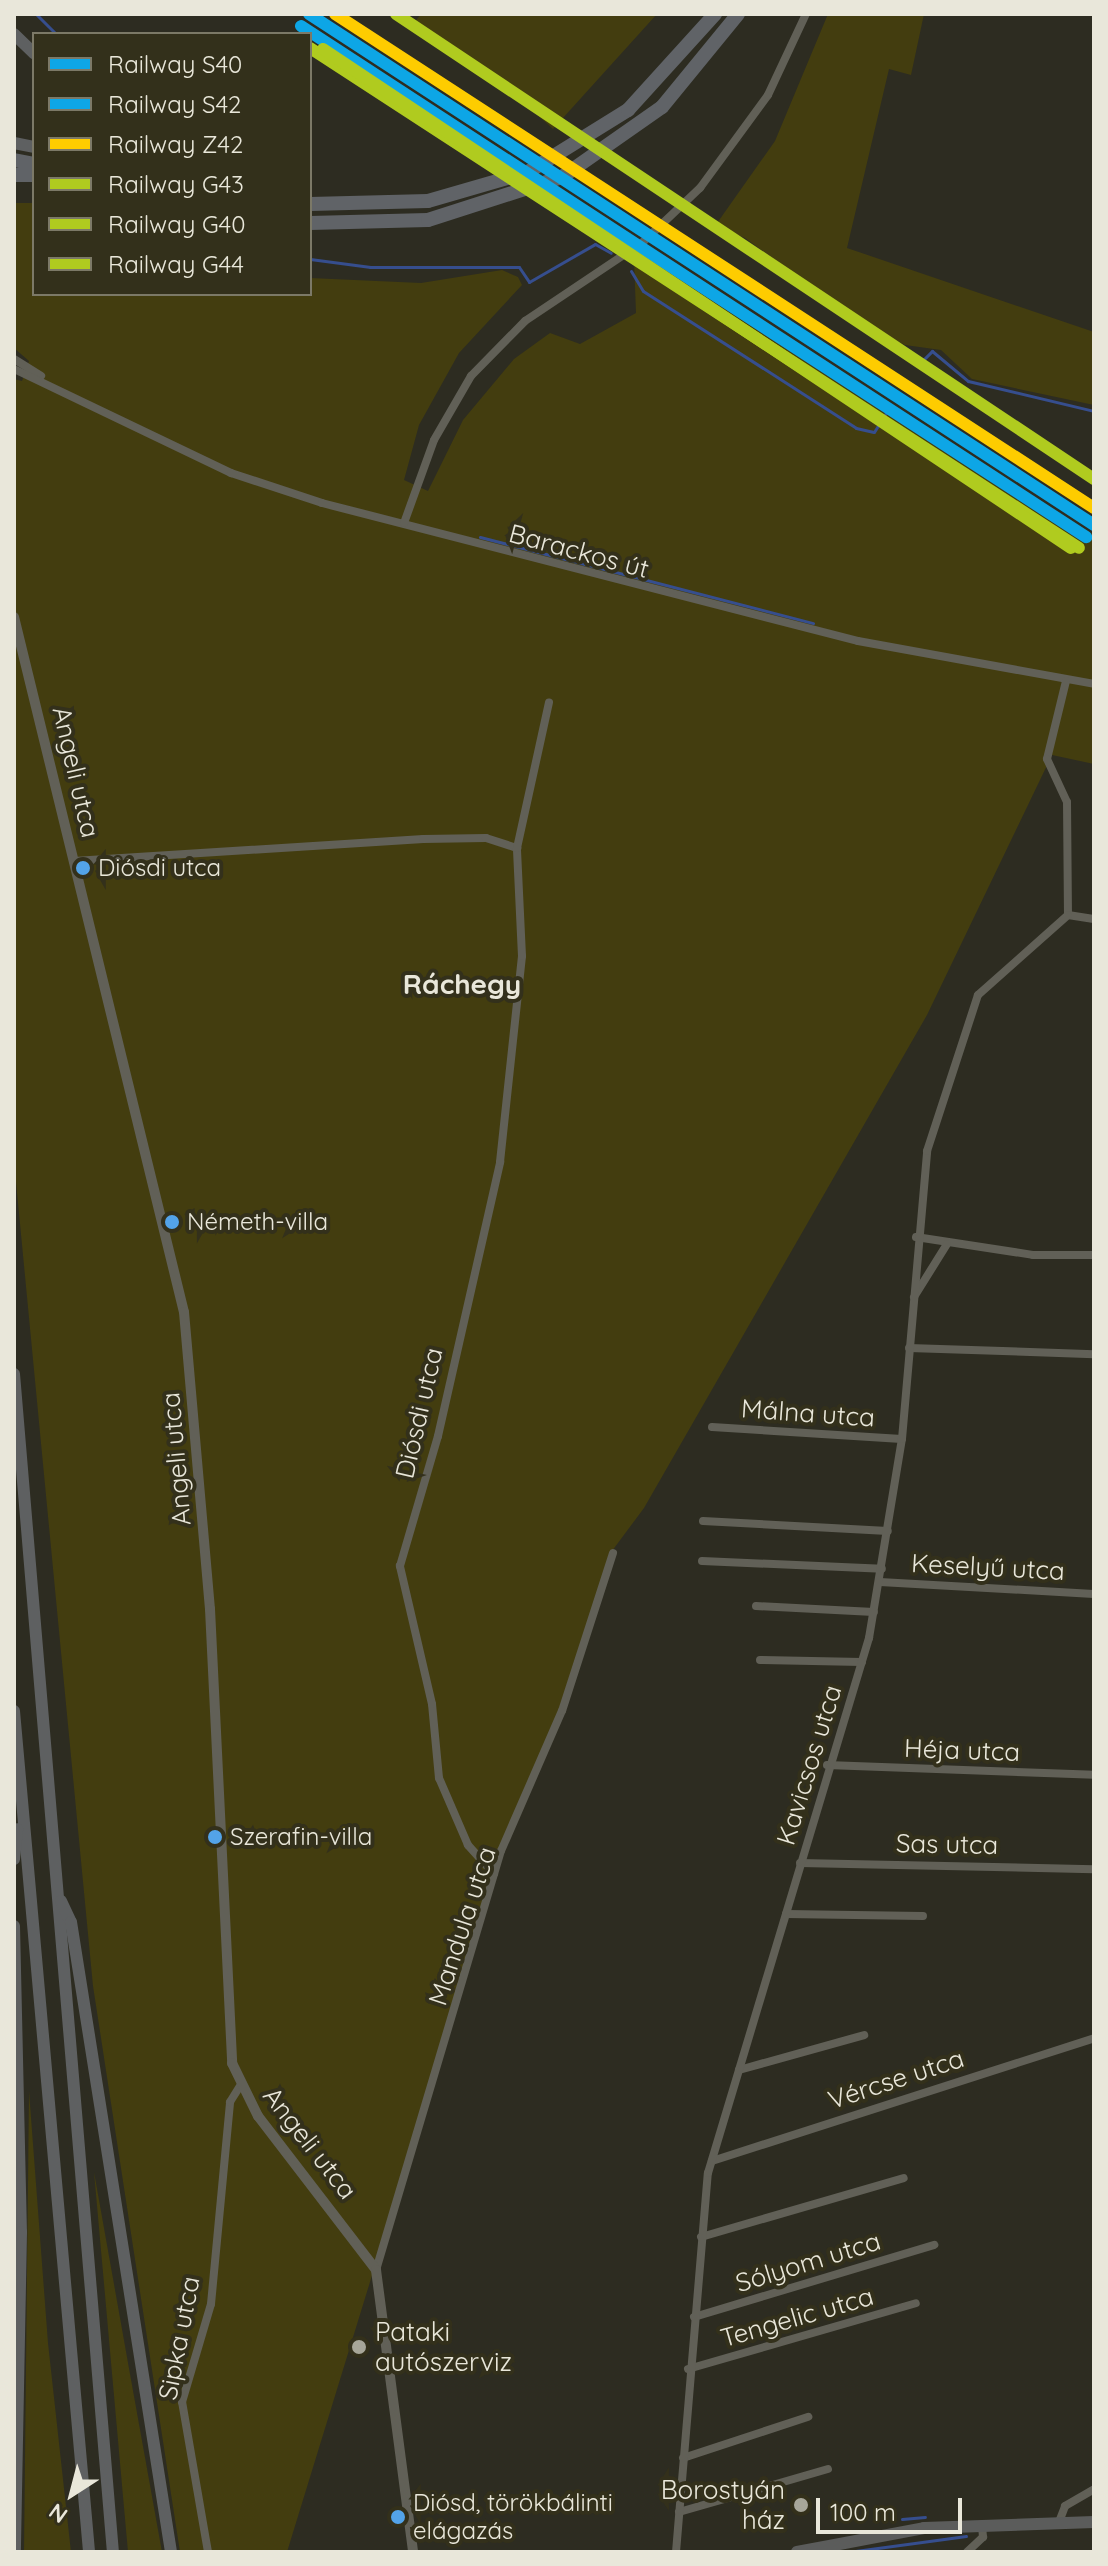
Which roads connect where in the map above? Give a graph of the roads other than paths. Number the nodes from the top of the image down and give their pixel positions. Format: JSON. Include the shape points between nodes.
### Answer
{"nodes":[{"id":1,"x":715,"y":14,"type":"edge"},
{"id":2,"x":738,"y":14,"type":"edge"},
{"id":3,"x":806,"y":14,"type":"edge"},
{"id":4,"x":14,"y":34,"type":"edge"},
{"id":5,"x":32,"y":51,"type":"edge"},
{"id":6,"x":312,"y":194,"type":"edge"},
{"id":7,"x":312,"y":204,"type":"edge"},
{"id":8,"x":386,"y":206,"type":"junction"},
{"id":9,"x":312,"y":223,"type":"edge"},
{"id":10,"x":14,"y":359,"type":"edge"},
{"id":11,"x":14,"y":369,"type":"edge"},
{"id":12,"x":72,"y":394,"type":"junction"},
{"id":13,"x":404,"y":523,"type":"junction"},
{"id":14,"x":14,"y":617,"type":"edge"},
{"id":15,"x":1066,"y":681,"type":"junction"},
{"id":16,"x":1094,"y":684,"type":"edge"},
{"id":17,"x":549,"y":702,"type":"dead end"},
{"id":18,"x":517,"y":848,"type":"junction"},
{"id":19,"x":74,"y":861,"type":"junction"},
{"id":20,"x":1068,"y":915,"type":"junction"},
{"id":21,"x":1094,"y":919,"type":"edge"},
{"id":22,"x":916,"y":1237,"type":"junction"},
{"id":23,"x":947,"y":1244,"type":"junction"},
{"id":24,"x":1094,"y":1255,"type":"edge"},
{"id":25,"x":915,"y":1265,"type":"junction"},
{"id":26,"x":931,"y":1269,"type":"junction"},
{"id":27,"x":913,"y":1297,"type":"junction"},
{"id":28,"x":909,"y":1348,"type":"junction"},
{"id":29,"x":1094,"y":1354,"type":"edge"},
{"id":30,"x":14,"y":1374,"type":"edge"},
{"id":31,"x":712,"y":1427,"type":"dead end"},
{"id":32,"x":902,"y":1439,"type":"junction"},
{"id":33,"x":703,"y":1521,"type":"dead end"},
{"id":34,"x":888,"y":1531,"type":"junction"},
{"id":35,"x":613,"y":1553,"type":"dead end"},
{"id":36,"x":702,"y":1561,"type":"dead end"},
{"id":37,"x":882,"y":1569,"type":"junction"},
{"id":38,"x":880,"y":1582,"type":"junction"},
{"id":39,"x":1094,"y":1594,"type":"edge"},
{"id":40,"x":756,"y":1606,"type":"dead end"},
{"id":41,"x":874,"y":1612,"type":"junction"},
{"id":42,"x":760,"y":1660,"type":"dead end"},
{"id":43,"x":862,"y":1662,"type":"junction"},
{"id":44,"x":14,"y":1711,"type":"edge"},
{"id":45,"x":827,"y":1765,"type":"junction"},
{"id":46,"x":1094,"y":1775,"type":"edge"},
{"id":47,"x":20,"y":1802,"type":"junction"},
{"id":48,"x":14,"y":1859,"type":"edge"},
{"id":49,"x":800,"y":1863,"type":"junction"},
{"id":50,"x":1094,"y":1869,"type":"edge"},
{"id":51,"x":494,"y":1874,"type":"junction"},
{"id":52,"x":57,"y":1892,"type":"junction"},
{"id":53,"x":786,"y":1914,"type":"junction"},
{"id":54,"x":923,"y":1916,"type":"dead end"},
{"id":55,"x":14,"y":1926,"type":"edge"},
{"id":56,"x":864,"y":2035,"type":"dead end"},
{"id":57,"x":1094,"y":2038,"type":"edge"},
{"id":58,"x":739,"y":2070,"type":"junction"},
{"id":59,"x":240,"y":2086,"type":"junction"},
{"id":60,"x":712,"y":2161,"type":"junction"},
{"id":61,"x":904,"y":2178,"type":"dead end"},
{"id":62,"x":701,"y":2237,"type":"junction"},
{"id":63,"x":934,"y":2245,"type":"dead end"},
{"id":64,"x":376,"y":2270,"type":"junction"},
{"id":65,"x":916,"y":2303,"type":"dead end"},
{"id":66,"x":694,"y":2317,"type":"junction"},
{"id":67,"x":688,"y":2369,"type":"junction"},
{"id":68,"x":808,"y":2417,"type":"dead end"},
{"id":69,"x":683,"y":2458,"type":"junction"},
{"id":70,"x":828,"y":2469,"type":"dead end"},
{"id":71,"x":1094,"y":2489,"type":"edge"},
{"id":72,"x":679,"y":2512,"type":"junction"},
{"id":73,"x":1059,"y":2522,"type":"junction"},
{"id":74,"x":1094,"y":2522,"type":"edge"},
{"id":75,"x":982,"y":2525,"type":"junction"},
{"id":76,"x":15,"y":2552,"type":"edge"},
{"id":77,"x":89,"y":2552,"type":"edge"},
{"id":78,"x":113,"y":2552,"type":"edge"},
{"id":79,"x":171,"y":2552,"type":"edge"},
{"id":80,"x":208,"y":2552,"type":"edge"},
{"id":81,"x":413,"y":2552,"type":"edge"},
{"id":82,"x":676,"y":2552,"type":"edge"},
{"id":83,"x":797,"y":2552,"type":"edge"},
{"id":84,"x":967,"y":2552,"type":"edge"}],
"edges":[{"from":1,"to":8,"type":"highway","via":[[628,110],[551,161],[467,193]]},
{"from":2,"to":9,"type":"highway","via":[[642,124],[562,177],[475,209],[402,224]]},
{"from":3,"to":13,"type":"street","via":[[768,95],[700,188],[612,265],[525,321],[471,376],[445,418]]},
{"from":4,"to":5,"type":"highway"},
{"from":6,"to":8,"type":"highway"},
{"from":7,"to":8,"type":"highway"},
{"from":10,"to":12,"type":"street","name":"Barackos út"},
{"from":11,"to":12,"type":"street","name":"Barackos út"},
{"from":12,"to":13,"type":"street","name":"Barackos út","via":[[231,473]]},
{"from":13,"to":15,"type":"street","name":"Barackos út","via":[[858,641]]},
{"from":14,"to":19,"type":"street","name":"Angeli utca"},
{"from":15,"to":16,"type":"street","name":"Barackos út"},
{"from":15,"to":20,"type":"street","via":[[1047,759],[1067,802]]},
{"from":17,"to":18,"type":"street","name":"Diósdi utca"},
{"from":18,"to":19,"type":"street","via":[[486,838],[423,839]]},
{"from":18,"to":51,"type":"street","name":"Diósdi utca","via":[[521,967],[500,1162],[438,1436],[400,1566],[432,1704],[439,1778],[468,1845]]},
{"from":19,"to":59,"type":"street","name":"Angeli utca","via":[[184,1312],[210,1609],[228,2045]]},
{"from":20,"to":21,"type":"street"},
{"from":20,"to":22,"type":"street","name":"Kavicsos utca","via":[[978,995],[937,1110]]},
{"from":22,"to":23,"type":"street"},
{"from":22,"to":25,"type":"street","name":"Kavicsos utca"},
{"from":23,"to":24,"type":"street"},
{"from":23,"to":26,"type":"street","name":"Kavicsos utca"},
{"from":25,"to":26,"type":"street"},
{"from":25,"to":27,"type":"street","name":"Kavicsos utca"},
{"from":26,"to":27,"type":"street","name":"Kavicsos utca"},
{"from":27,"to":28,"type":"street","name":"Kavicsos utca"},
{"from":28,"to":29,"type":"street"},
{"from":28,"to":32,"type":"street","name":"Kavicsos utca"},
{"from":30,"to":52,"type":"highway"},
{"from":31,"to":32,"type":"street","name":"Málna utca"},
{"from":32,"to":34,"type":"street","name":"Kavicsos utca"},
{"from":33,"to":34,"type":"street"},
{"from":34,"to":37,"type":"street","name":"Kavicsos utca"},
{"from":35,"to":51,"type":"street","name":"Mandula utca","via":[[562,1711]]},
{"from":36,"to":37,"type":"street"},
{"from":37,"to":38,"type":"street","name":"Kavicsos utca"},
{"from":38,"to":39,"type":"street","name":"Keselyű utca"},
{"from":38,"to":41,"type":"street","name":"Kavicsos utca"},
{"from":40,"to":41,"type":"street"},
{"from":41,"to":43,"type":"street","name":"Kavicsos utca"},
{"from":42,"to":43,"type":"street"},
{"from":43,"to":45,"type":"street","name":"Kavicsos utca"},
{"from":44,"to":47,"type":"highway"},
{"from":45,"to":46,"type":"street","name":"Héja utca"},
{"from":45,"to":49,"type":"street","name":"Kavicsos utca"},
{"from":47,"to":48,"type":"highway"},
{"from":47,"to":77,"type":"highway"},
{"from":49,"to":50,"type":"street","name":"Sas utca"},
{"from":49,"to":53,"type":"street","name":"Kavicsos utca"},
{"from":51,"to":64,"type":"street","name":"Mandula utca"},
{"from":52,"to":78,"type":"highway"},
{"from":52,"to":79,"type":"highway","via":[[71,1922]]},
{"from":53,"to":54,"type":"street"},
{"from":53,"to":58,"type":"street","name":"Kavicsos utca"},
{"from":55,"to":76,"type":"highway","via":[[21,2185]]},
{"from":56,"to":58,"type":"street"},
{"from":57,"to":60,"type":"street","name":"Vércse utca"},
{"from":58,"to":60,"type":"street","name":"Kavicsos utca"},
{"from":59,"to":64,"type":"street","name":"Angeli utca"},
{"from":59,"to":80,"type":"street","name":"Sipka utca","via":[[230,2102],[211,2304],[182,2402]]},
{"from":60,"to":62,"type":"street","name":"Kavicsos utca"},
{"from":61,"to":62,"type":"street"},
{"from":62,"to":66,"type":"street","name":"Kavicsos utca"},
{"from":63,"to":66,"type":"street","name":"Sólyom utca"},
{"from":64,"to":81,"type":"street"},
{"from":65,"to":67,"type":"street","name":"Tengelic utca"},
{"from":66,"to":67,"type":"street","name":"Kavicsos utca"},
{"from":67,"to":69,"type":"street","name":"Kavicsos utca"},
{"from":68,"to":69,"type":"street"},
{"from":69,"to":72,"type":"street","name":"Kavicsos utca"},
{"from":70,"to":72,"type":"street"},
{"from":71,"to":73,"type":"street","via":[[1065,2506]]},
{"from":72,"to":82,"type":"street","name":"Kavicsos utca"},
{"from":73,"to":74,"type":"main road"},
{"from":73,"to":75,"type":"main road"},
{"from":75,"to":83,"type":"main road","via":[[890,2533]]},
{"from":75,"to":84,"type":"street","via":[[983,2537]]}]}
